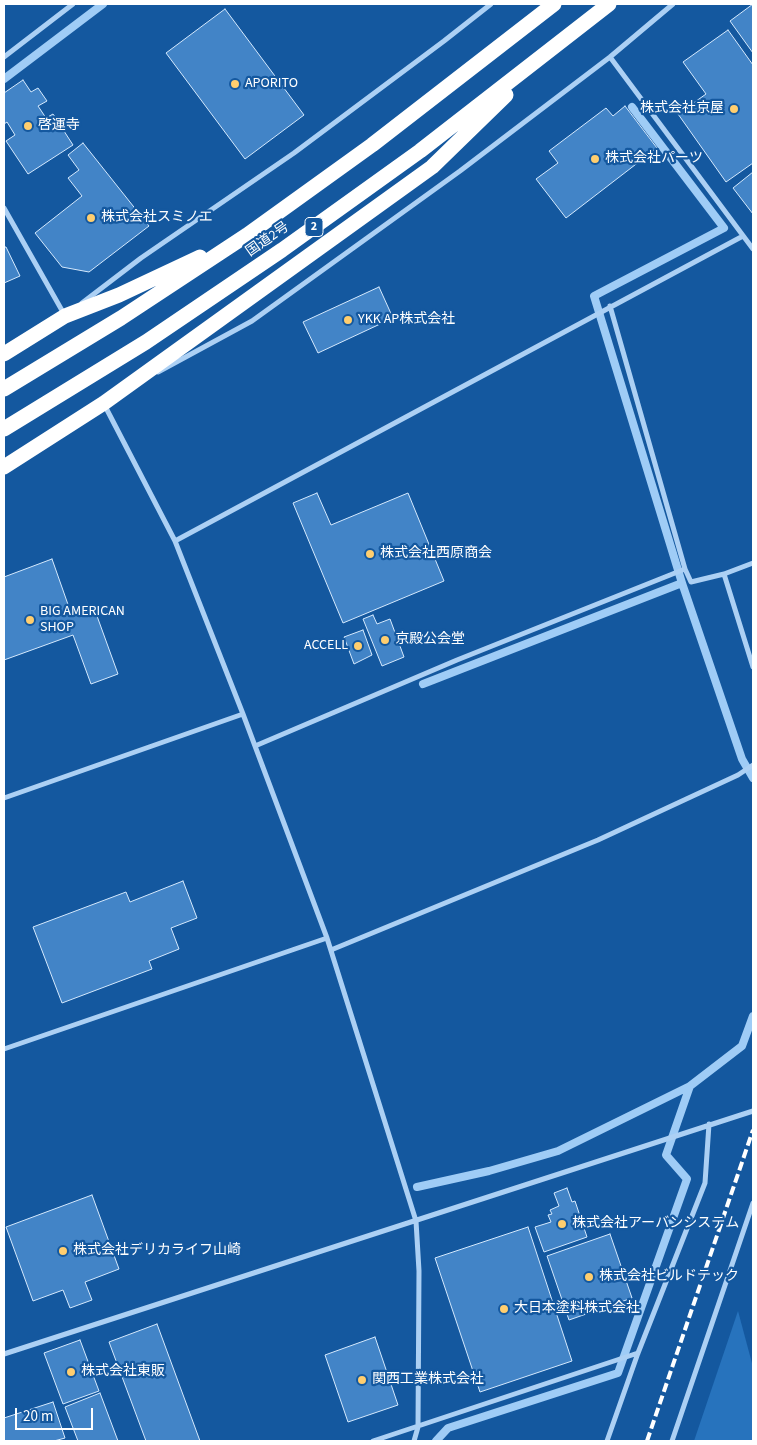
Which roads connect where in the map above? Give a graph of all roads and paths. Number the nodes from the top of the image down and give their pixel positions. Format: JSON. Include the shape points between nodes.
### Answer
{"nodes":[{"id":1,"x":73,"y":4,"type":"edge"},
{"id":2,"x":491,"y":4,"type":"edge"},
{"id":3,"x":554,"y":4,"type":"edge"},
{"id":4,"x":608,"y":4,"type":"edge"},
{"id":5,"x":674,"y":4,"type":"edge"},
{"id":6,"x":558,"y":44,"type":"junction"},
{"id":7,"x":610,"y":56,"type":"junction"},
{"id":8,"x":4,"y":57,"type":"edge"},
{"id":9,"x":4,"y":208,"type":"edge"},
{"id":10,"x":247,"y":235,"type":"junction"},
{"id":11,"x":743,"y":236,"type":"junction"},
{"id":12,"x":753,"y":249,"type":"edge"},
{"id":13,"x":610,"y":306,"type":"junction"},
{"id":14,"x":65,"y":316,"type":"junction"},
{"id":15,"x":4,"y":354,"type":"edge"},
{"id":16,"x":4,"y":389,"type":"edge"},
{"id":17,"x":104,"y":402,"type":"junction"},
{"id":18,"x":4,"y":429,"type":"edge"},
{"id":19,"x":4,"y":467,"type":"edge"},
{"id":20,"x":175,"y":540,"type":"junction"},
{"id":21,"x":753,"y":563,"type":"edge"},
{"id":22,"x":683,"y":570,"type":"junction"},
{"id":23,"x":724,"y":574,"type":"junction"},
{"id":24,"x":753,"y":667,"type":"edge"},
{"id":25,"x":243,"y":714,"type":"junction"},
{"id":26,"x":254,"y":746,"type":"junction"},
{"id":27,"x":753,"y":765,"type":"edge"},
{"id":28,"x":4,"y":798,"type":"edge"},
{"id":29,"x":327,"y":938,"type":"junction"},
{"id":30,"x":331,"y":950,"type":"junction"},
{"id":31,"x":4,"y":1049,"type":"edge"},
{"id":32,"x":753,"y":1110,"type":"edge"},
{"id":33,"x":709,"y":1124,"type":"junction"},
{"id":34,"x":753,"y":1203,"type":"edge"},
{"id":35,"x":416,"y":1221,"type":"junction"},
{"id":36,"x":638,"y":1353,"type":"junction"},
{"id":37,"x":4,"y":1354,"type":"edge"},
{"id":38,"x":418,"y":1427,"type":"junction"},
{"id":39,"x":373,"y":1441,"type":"edge"},
{"id":40,"x":414,"y":1441,"type":"edge"},
{"id":41,"x":607,"y":1441,"type":"edge"},
{"id":42,"x":672,"y":1441,"type":"edge"}],
"edges":[{"from":1,"to":8,"type":"street"},
{"from":2,"to":14,"type":"street","via":[[294,153],[141,258]]},
{"from":3,"to":10,"type":"highway","name":"国道2号","number":"2","via":[[372,145]]},
{"from":4,"to":6,"type":"highway","name":"国道2号","number":"2"},
{"from":5,"to":7,"type":"street"},
{"from":6,"to":17,"type":"highway","via":[[432,167]]},
{"from":6,"to":18,"type":"highway","name":"国道2号","number":"2","via":[[420,152],[282,250],[146,342]]},
{"from":7,"to":11,"type":"street"},
{"from":7,"to":17,"type":"street","via":[[460,171],[252,321]]},
{"from":9,"to":14,"type":"street"},
{"from":10,"to":14,"type":"highway"},
{"from":10,"to":16,"type":"highway","name":"国道2号","number":"2","via":[[121,318]]},
{"from":11,"to":12,"type":"street"},
{"from":11,"to":13,"type":"street"},
{"from":13,"to":20,"type":"street"},
{"from":13,"to":22,"type":"street"},
{"from":14,"to":15,"type":"highway"},
{"from":17,"to":19,"type":"highway"},
{"from":17,"to":20,"type":"street"},
{"from":20,"to":25,"type":"street"},
{"from":21,"to":23,"type":"street"},
{"from":22,"to":23,"type":"street","via":[[691,582]]},
{"from":22,"to":26,"type":"street","via":[[457,660]]},
{"from":23,"to":24,"type":"street"},
{"from":25,"to":26,"type":"street"},
{"from":25,"to":28,"type":"street"},
{"from":26,"to":29,"type":"street"},
{"from":27,"to":30,"type":"street","via":[[598,840]]},
{"from":29,"to":30,"type":"street"},
{"from":29,"to":31,"type":"street"},
{"from":30,"to":35,"type":"street"},
{"from":32,"to":33,"type":"street"},
{"from":33,"to":35,"type":"street"},
{"from":33,"to":36,"type":"street","via":[[705,1183]]},
{"from":34,"to":42,"type":"street"},
{"from":35,"to":37,"type":"street"},
{"from":35,"to":38,"type":"street","via":[[419,1271]]},
{"from":36,"to":38,"type":"street"},
{"from":36,"to":41,"type":"street"},
{"from":38,"to":39,"type":"street"},
{"from":38,"to":40,"type":"street"}]}
